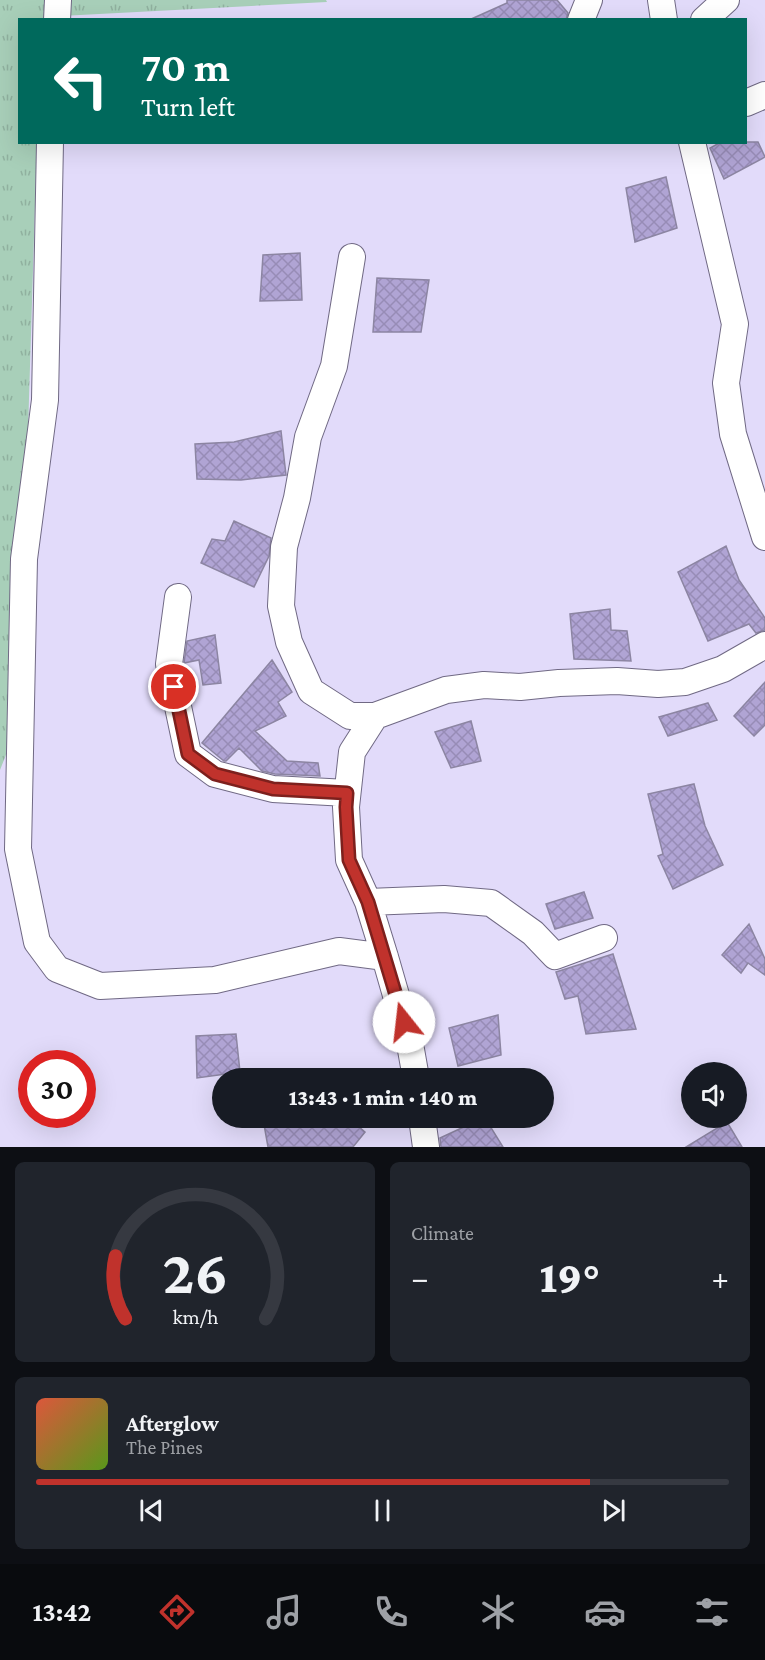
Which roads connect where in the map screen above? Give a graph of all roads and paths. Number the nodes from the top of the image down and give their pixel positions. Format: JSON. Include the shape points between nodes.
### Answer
{"nodes":[{"id":1,"x":58,"y":0,"type":"edge"},
{"id":2,"x":589,"y":0,"type":"edge"},
{"id":3,"x":661,"y":0,"type":"edge"},
{"id":4,"x":726,"y":0,"type":"edge"},
{"id":5,"x":57,"y":18,"type":"edge"},
{"id":6,"x":582,"y":18,"type":"edge"},
{"id":7,"x":664,"y":18,"type":"edge"},
{"id":8,"x":706,"y":18,"type":"edge"},
{"id":9,"x":765,"y":95,"type":"edge"},
{"id":10,"x":747,"y":103,"type":"edge"},
{"id":11,"x":50,"y":144,"type":"edge"},
{"id":12,"x":692,"y":144,"type":"edge"},
{"id":13,"x":352,"y":257,"type":"dead end"},
{"id":14,"x":765,"y":537,"type":"edge"},
{"id":15,"x":178,"y":597,"type":"dead end"},
{"id":16,"x":765,"y":645,"type":"edge"},
{"id":17,"x":375,"y":716,"type":"junction"},
{"id":18,"x":347,"y":793,"type":"junction"},
{"id":19,"x":368,"y":902,"type":"junction"},
{"id":20,"x":604,"y":938,"type":"dead end"},
{"id":21,"x":385,"y":957,"type":"junction"},
{"id":22,"x":414,"y":1068,"type":"edge"},
{"id":23,"x":423,"y":1128,"type":"edge"},
{"id":24,"x":426,"y":1147,"type":"edge"}],
"edges":[{"from":1,"to":5,"type":"street"},
{"from":2,"to":6,"type":"street"},
{"from":3,"to":7,"type":"street"},
{"from":4,"to":8,"type":"street"},
{"from":9,"to":10,"type":"street"},
{"from":11,"to":21,"type":"street","via":[[45,400],[24,559],[18,837],[37,942],[57,969],[100,986],[215,980],[339,951]]},
{"from":12,"to":14,"type":"street","via":[[735,324],[726,383],[733,435]]},
{"from":13,"to":17,"type":"street","via":[[334,366],[308,437],[284,547],[281,606],[289,642],[311,692],[350,716]]},
{"from":15,"to":18,"type":"street","via":[[169,664],[188,754],[215,774],[273,789]]},
{"from":16,"to":17,"type":"street","via":[[723,669],[685,682],[484,685],[446,690]]},
{"from":17,"to":18,"type":"street","via":[[352,752]]},
{"from":18,"to":19,"type":"street","via":[[349,860]]},
{"from":19,"to":20,"type":"street","via":[[444,899],[491,903],[533,933],[555,956]]},
{"from":19,"to":21,"type":"street"},
{"from":21,"to":22,"type":"street"},
{"from":23,"to":24,"type":"street"}]}
